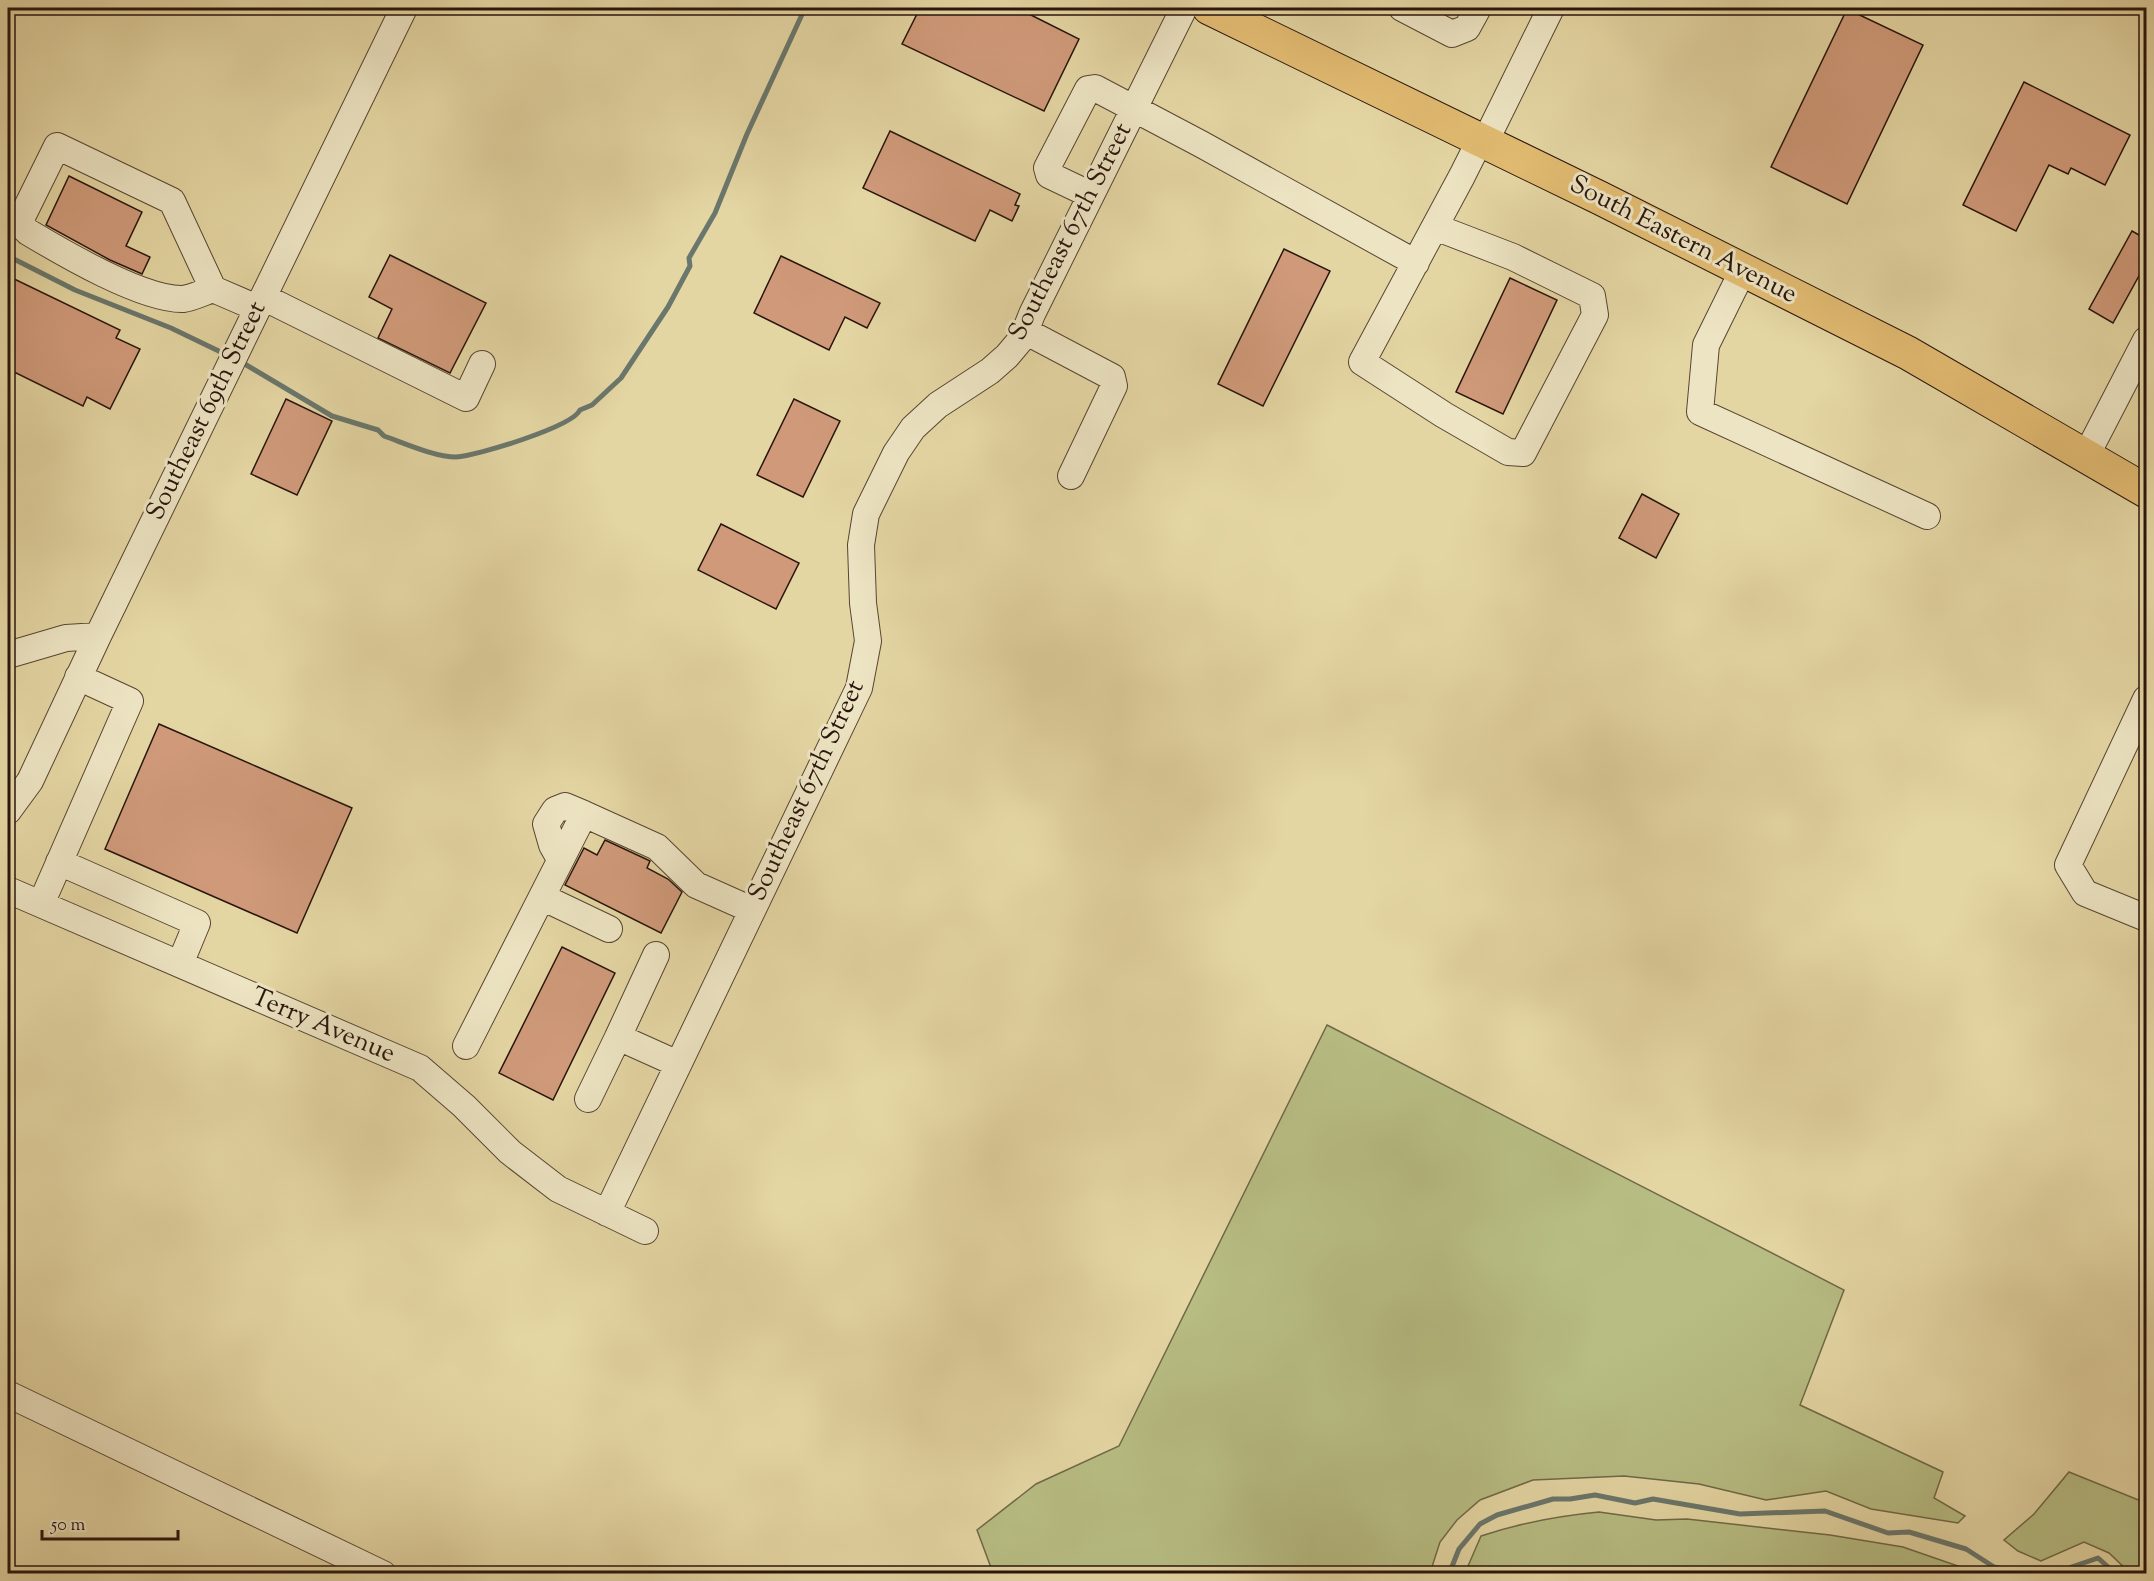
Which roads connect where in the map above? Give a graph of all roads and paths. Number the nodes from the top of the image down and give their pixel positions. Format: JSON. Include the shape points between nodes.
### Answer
{"nodes":[{"id":1,"x":404,"y":8,"type":"edge"},
{"id":2,"x":1184,"y":8,"type":"edge"},
{"id":3,"x":1402,"y":8,"type":"edge"},
{"id":4,"x":1478,"y":8,"type":"edge"},
{"id":5,"x":1551,"y":8,"type":"edge"},
{"id":6,"x":1219,"y":10,"type":"edge"},
{"id":7,"x":1134,"y":108,"type":"junction"},
{"id":8,"x":1483,"y":141,"type":"junction"},
{"id":9,"x":1091,"y":195,"type":"junction"},
{"id":10,"x":1435,"y":227,"type":"junction"},
{"id":11,"x":1416,"y":263,"type":"junction"},
{"id":12,"x":1743,"y":270,"type":"junction"},
{"id":13,"x":213,"y":289,"type":"junction"},
{"id":14,"x":260,"y":303,"type":"junction"},
{"id":15,"x":1025,"y":331,"type":"junction"},
{"id":16,"x":2146,"y":339,"type":"edge"},
{"id":17,"x":482,"y":364,"type":"dead end"},
{"id":18,"x":2086,"y":456,"type":"junction"},
{"id":19,"x":1071,"y":476,"type":"dead end"},
{"id":20,"x":2146,"y":491,"type":"edge"},
{"id":21,"x":1927,"y":516,"type":"dead end"},
{"id":22,"x":98,"y":636,"type":"junction"},
{"id":23,"x":8,"y":655,"type":"edge"},
{"id":24,"x":78,"y":677,"type":"junction"},
{"id":25,"x":2146,"y":699,"type":"edge"},
{"id":26,"x":8,"y":812,"type":"edge"},
{"id":27,"x":59,"y":862,"type":"junction"},
{"id":28,"x":8,"y":890,"type":"edge"},
{"id":29,"x":542,"y":897,"type":"junction"},
{"id":30,"x":40,"y":904,"type":"junction"},
{"id":31,"x":752,"y":910,"type":"junction"},
{"id":32,"x":2146,"y":918,"type":"edge"},
{"id":33,"x":609,"y":929,"type":"dead end"},
{"id":34,"x":656,"y":955,"type":"dead end"},
{"id":35,"x":180,"y":964,"type":"junction"},
{"id":36,"x":618,"y":1037,"type":"junction"},
{"id":37,"x":466,"y":1046,"type":"dead end"},
{"id":38,"x":678,"y":1064,"type":"junction"},
{"id":39,"x":588,"y":1099,"type":"dead end"},
{"id":40,"x":607,"y":1213,"type":"junction"},
{"id":41,"x":645,"y":1231,"type":"dead end"},
{"id":42,"x":8,"y":1394,"type":"edge"},
{"id":43,"x":383,"y":1574,"type":"edge"}],
"edges":[{"from":1,"to":14,"type":"street","name":"Southeast 69th Street"},
{"from":2,"to":7,"type":"street","name":"Southeast 67th Street"},
{"from":3,"to":4,"type":"street","via":[[1452,34],[1467,28]]},
{"from":5,"to":8,"type":"street"},
{"from":6,"to":8,"type":"main road","name":"South Eastern Avenue"},
{"from":7,"to":9,"type":"street","name":"Southeast 67th Street"},
{"from":7,"to":9,"type":"street","via":[[1095,88],[1088,89],[1047,168],[1049,175]]},
{"from":7,"to":11,"type":"street"},
{"from":8,"to":10,"type":"street"},
{"from":8,"to":12,"type":"main road","name":"South Eastern Avenue"},
{"from":9,"to":15,"type":"street","name":"Southeast 67th Street"},
{"from":10,"to":11,"type":"street"},
{"from":10,"to":11,"type":"street","via":[[1513,258],[1592,296],[1594,315],[1524,453],[1508,452],[1362,362]]},
{"from":12,"to":18,"type":"main road","name":"South Eastern Avenue","via":[[1908,353]]},
{"from":12,"to":21,"type":"street","via":[[1706,345],[1700,412]]},
{"from":13,"to":13,"type":"street","via":[[184,299],[156,296],[28,232],[19,223],[57,146],[172,201]]},
{"from":13,"to":14,"type":"street"},
{"from":14,"to":17,"type":"street","via":[[466,398]]},
{"from":14,"to":22,"type":"street","name":"Southeast 69th Street"},
{"from":15,"to":19,"type":"street","via":[[1112,377],[1114,386]]},
{"from":15,"to":31,"type":"street","name":"Southeast 67th Street","via":[[1023,338],[990,371],[938,405],[913,428],[866,514],[861,545],[868,641],[859,688]]},
{"from":16,"to":18,"type":"street"},
{"from":18,"to":20,"type":"main road","name":"South Eastern Avenue"},
{"from":22,"to":23,"type":"street","via":[[66,638]]},
{"from":22,"to":24,"type":"street","name":"Southeast 69th Street"},
{"from":24,"to":26,"type":"street","name":"Southeast 69th Street","via":[[30,780]]},
{"from":24,"to":27,"type":"street","via":[[130,701]]},
{"from":25,"to":32,"type":"street","via":[[2068,865],[2085,893]]},
{"from":27,"to":30,"type":"street"},
{"from":27,"to":35,"type":"street","via":[[197,923]]},
{"from":28,"to":30,"type":"street","name":"Terry Avenue"},
{"from":29,"to":31,"type":"street","via":[[584,814],[657,847],[696,885]]},
{"from":29,"to":33,"type":"street"},
{"from":29,"to":37,"type":"street"},
{"from":30,"to":35,"type":"street","name":"Terry Avenue"},
{"from":31,"to":38,"type":"street","name":"Southeast 67th Street"},
{"from":34,"to":36,"type":"street"},
{"from":35,"to":40,"type":"street","name":"Terry Avenue","via":[[420,1068],[510,1152],[558,1189]]},
{"from":36,"to":38,"type":"street"},
{"from":36,"to":39,"type":"street"},
{"from":38,"to":40,"type":"street","name":"Southeast 67th Street"},
{"from":40,"to":41,"type":"street","name":"Terry Avenue"},
{"from":42,"to":43,"type":"street"}]}
